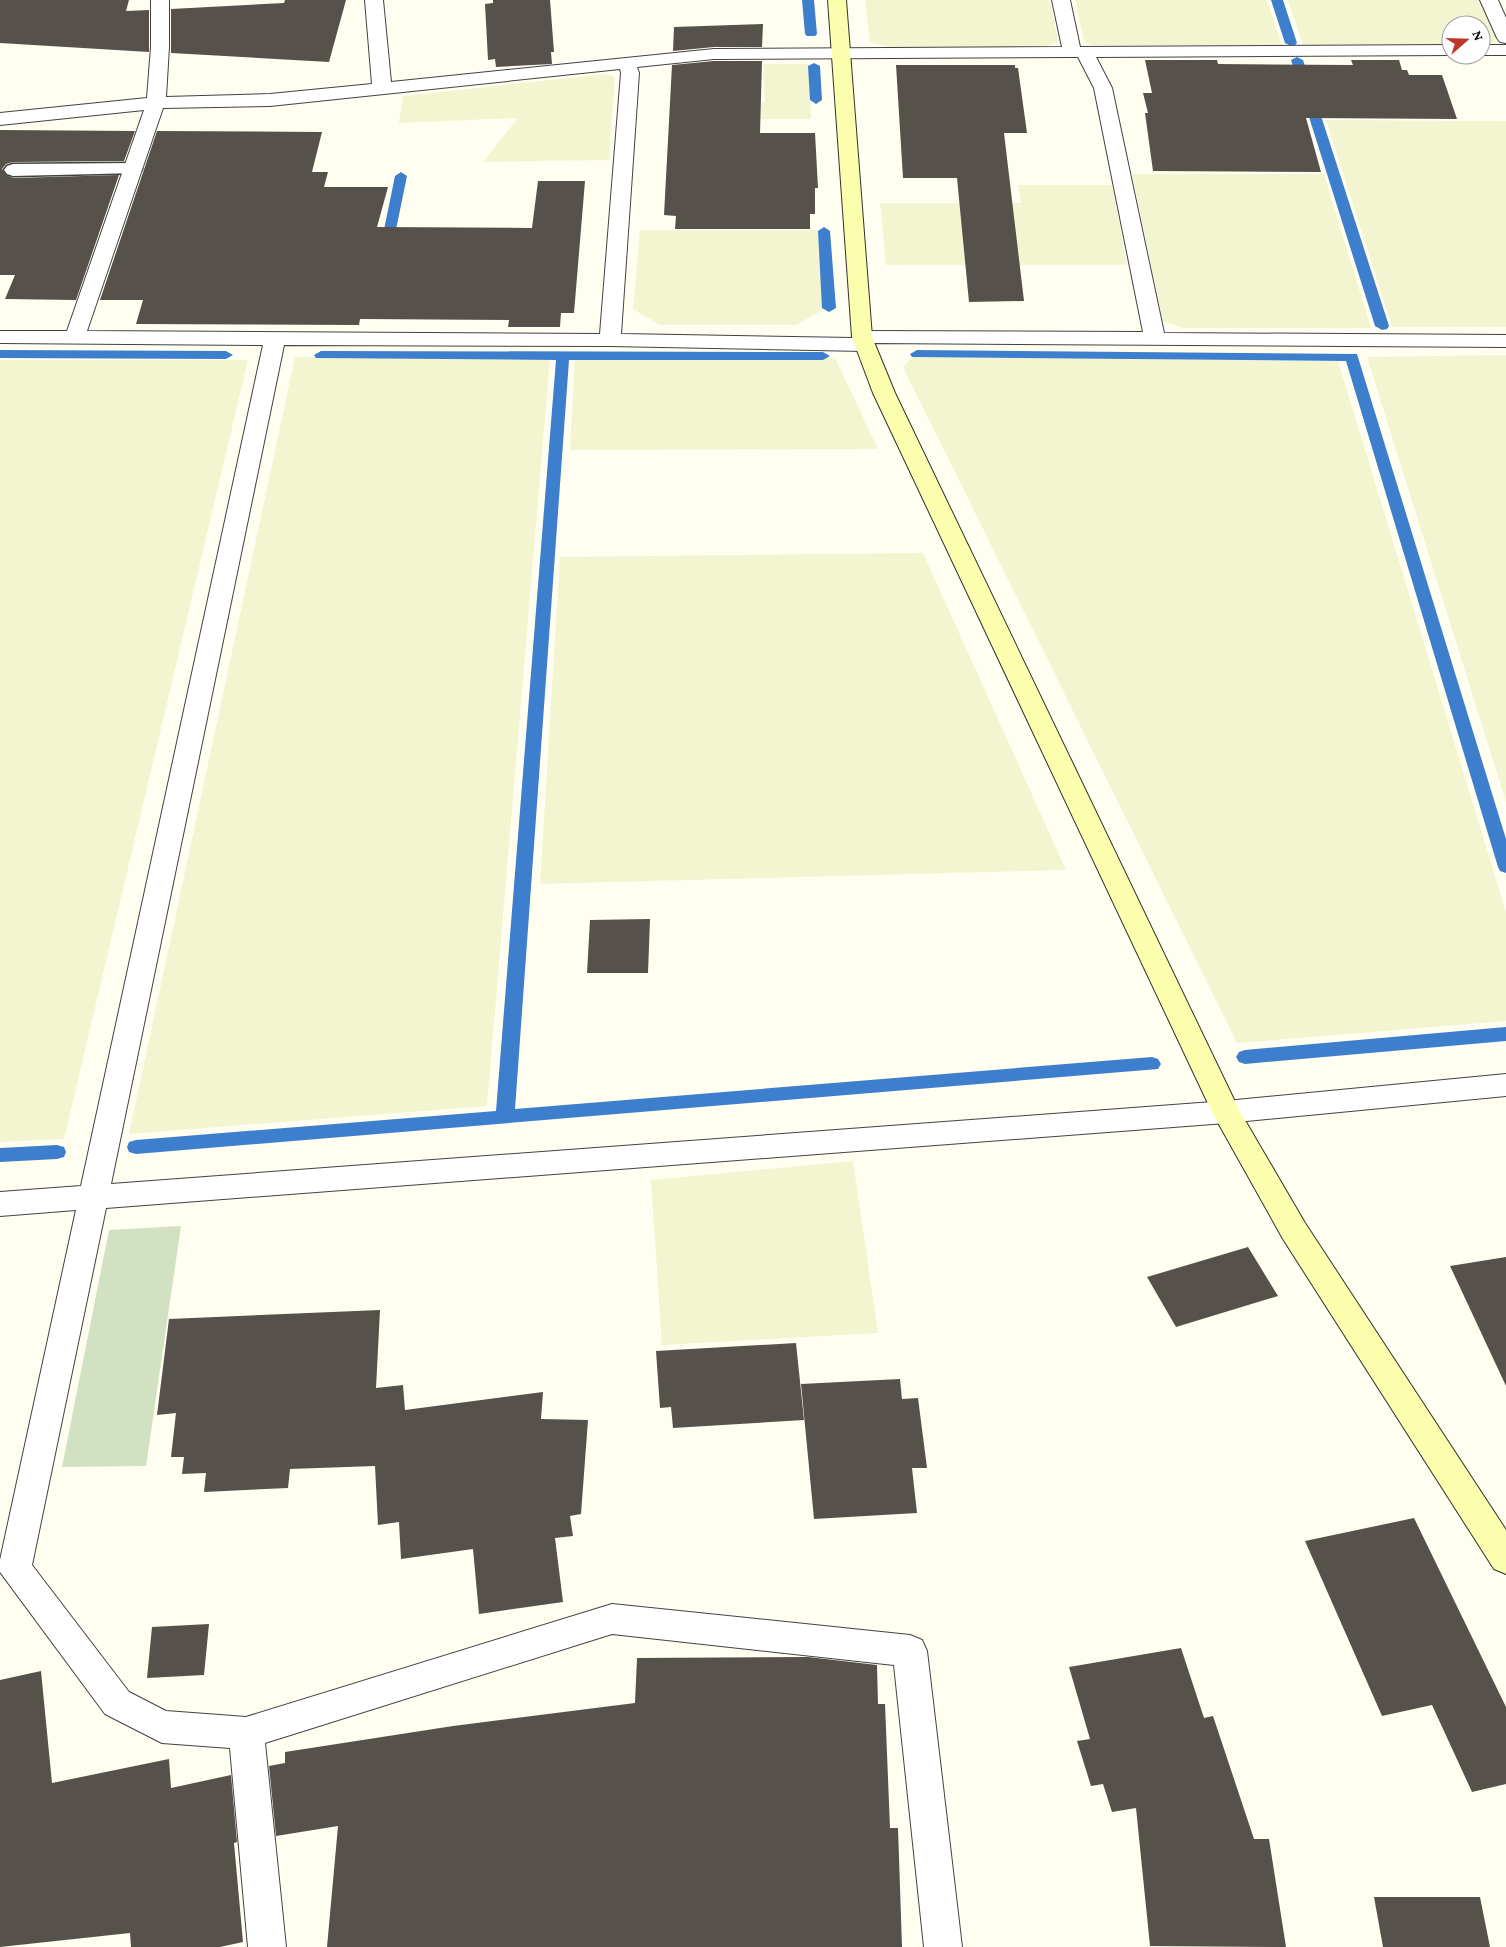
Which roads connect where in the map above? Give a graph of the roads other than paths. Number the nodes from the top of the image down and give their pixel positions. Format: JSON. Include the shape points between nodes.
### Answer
{"nodes":[{"id":1,"x":160,"y":0,"type":"edge"},
{"id":2,"x":374,"y":0,"type":"edge"},
{"id":3,"x":836,"y":0,"type":"edge"},
{"id":4,"x":1061,"y":0,"type":"edge"},
{"id":5,"x":1489,"y":0,"type":"edge"},
{"id":6,"x":1506,"y":38,"type":"edge"},
{"id":7,"x":1441,"y":50,"type":"edge"},
{"id":8,"x":1491,"y":50,"type":"edge"},
{"id":9,"x":1506,"y":50,"type":"edge"},
{"id":10,"x":1078,"y":53,"type":"junction"},
{"id":11,"x":842,"y":54,"type":"junction"},
{"id":12,"x":626,"y":62,"type":"junction"},
{"id":13,"x":382,"y":88,"type":"junction"},
{"id":14,"x":156,"y":103,"type":"junction"},
{"id":15,"x":0,"y":119,"type":"edge"},
{"id":16,"x":13,"y":170,"type":"dead end"},
{"id":17,"x":133,"y":170,"type":"junction"},
{"id":18,"x":0,"y":337,"type":"edge"},
{"id":19,"x":75,"y":337,"type":"junction"},
{"id":20,"x":275,"y":338,"type":"junction"},
{"id":21,"x":1156,"y":339,"type":"junction"},
{"id":22,"x":610,"y":340,"type":"junction"},
{"id":23,"x":863,"y":341,"type":"junction"},
{"id":24,"x":1506,"y":341,"type":"edge"},
{"id":25,"x":1506,"y":1085,"type":"edge"},
{"id":26,"x":1226,"y":1112,"type":"junction"},
{"id":27,"x":93,"y":1198,"type":"junction"},
{"id":28,"x":0,"y":1204,"type":"edge"},
{"id":29,"x":1506,"y":1559,"type":"edge"},
{"id":30,"x":246,"y":1733,"type":"junction"},
{"id":31,"x":267,"y":1947,"type":"edge"},
{"id":32,"x":943,"y":1947,"type":"edge"}],
"edges":[{"from":1,"to":14,"type":"street"},
{"from":2,"to":13,"type":"street"},
{"from":3,"to":11,"type":"street"},
{"from":4,"to":10,"type":"street"},
{"from":5,"to":6,"type":"street"},
{"from":7,"to":10,"type":"street"},
{"from":8,"to":9,"type":"street"},
{"from":10,"to":11,"type":"street"},
{"from":10,"to":21,"type":"street","via":[[1103,88]]},
{"from":11,"to":12,"type":"street","via":[[714,54]]},
{"from":11,"to":23,"type":"street"},
{"from":12,"to":13,"type":"street"},
{"from":12,"to":22,"type":"street","via":[[630,73]]},
{"from":13,"to":14,"type":"street","via":[[270,100]]},
{"from":14,"to":15,"type":"street"},
{"from":14,"to":17,"type":"street"},
{"from":16,"to":17,"type":"lane"},
{"from":17,"to":19,"type":"street"},
{"from":18,"to":19,"type":"street"},
{"from":19,"to":20,"type":"street"},
{"from":20,"to":22,"type":"street"},
{"from":20,"to":27,"type":"street"},
{"from":21,"to":23,"type":"street"},
{"from":21,"to":24,"type":"street"},
{"from":22,"to":23,"type":"street"},
{"from":23,"to":26,"type":"street","via":[[884,393]]},
{"from":25,"to":26,"type":"street"},
{"from":26,"to":27,"type":"street"},
{"from":26,"to":29,"type":"street","via":[[1294,1231]]},
{"from":27,"to":28,"type":"street"},
{"from":27,"to":30,"type":"street","via":[[15,1568],[117,1704],[162,1727]]},
{"from":30,"to":31,"type":"street"},
{"from":30,"to":32,"type":"street","via":[[612,1619],[910,1650]]}]}
